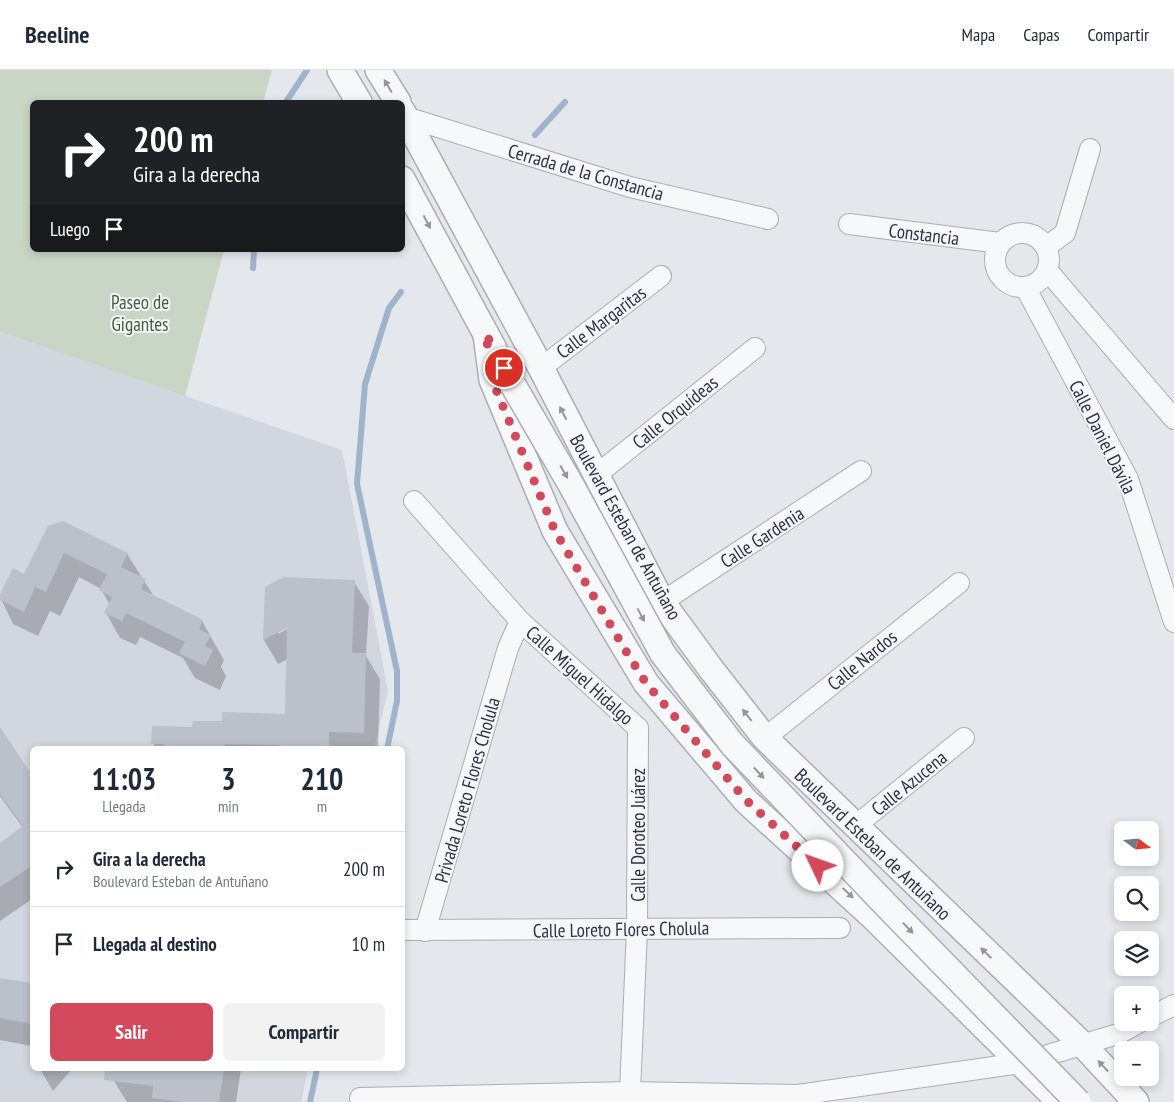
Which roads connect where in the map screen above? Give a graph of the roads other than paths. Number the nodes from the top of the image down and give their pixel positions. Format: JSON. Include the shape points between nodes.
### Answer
{"nodes":[{"id":1,"x":340,"y":70,"type":"edge"},
{"id":2,"x":378,"y":70,"type":"edge"},
{"id":3,"x":358,"y":100,"type":"edge"},
{"id":4,"x":396,"y":100,"type":"edge"},
{"id":5,"x":405,"y":111,"type":"edge"},
{"id":6,"x":405,"y":116,"type":"edge"},
{"id":7,"x":1090,"y":149,"type":"dead end"},
{"id":8,"x":405,"y":185,"type":"edge"},
{"id":9,"x":768,"y":219,"type":"dead end"},
{"id":10,"x":849,"y":224,"type":"dead end"},
{"id":11,"x":1000,"y":243,"type":"junction"},
{"id":12,"x":1046,"y":246,"type":"junction"},
{"id":13,"x":1047,"y":270,"type":"junction"},
{"id":14,"x":661,"y":276,"type":"dead end"},
{"id":15,"x":1025,"y":287,"type":"junction"},
{"id":16,"x":486,"y":334,"type":"junction"},
{"id":17,"x":755,"y":348,"type":"dead end"},
{"id":18,"x":541,"y":368,"type":"junction"},
{"id":19,"x":1174,"y":418,"type":"edge"},
{"id":20,"x":861,"y":471,"type":"dead end"},
{"id":21,"x":595,"y":476,"type":"junction"},
{"id":22,"x":414,"y":501,"type":"dead end"},
{"id":23,"x":959,"y":582,"type":"dead end"},
{"id":24,"x":662,"y":602,"type":"junction"},
{"id":25,"x":520,"y":622,"type":"junction"},
{"id":26,"x":1174,"y":622,"type":"edge"},
{"id":27,"x":508,"y":648,"type":"joint"},
{"id":28,"x":638,"y":728,"type":"joint"},
{"id":29,"x":764,"y":738,"type":"junction"},
{"id":30,"x":964,"y":738,"type":"dead end"},
{"id":31,"x":854,"y":827,"type":"junction"},
{"id":32,"x":840,"y":928,"type":"dead end"},
{"id":33,"x":637,"y":929,"type":"junction"},
{"id":34,"x":405,"y":930,"type":"edge"},
{"id":35,"x":425,"y":931,"type":"junction"},
{"id":36,"x":1174,"y":1005,"type":"edge"},
{"id":37,"x":1159,"y":1013,"type":"edge"},
{"id":38,"x":1124,"y":1031,"type":"edge"},
{"id":39,"x":1083,"y":1045,"type":"junction"},
{"id":40,"x":1021,"y":1063,"type":"junction"},
{"id":41,"x":630,"y":1092,"type":"junction"},
{"id":42,"x":360,"y":1098,"type":"dead end"},
{"id":43,"x":1060,"y":1102,"type":"edge"},
{"id":44,"x":1078,"y":1102,"type":"edge"},
{"id":45,"x":1136,"y":1102,"type":"edge"}],
"edges":[{"from":1,"to":3,"type":"street"},
{"from":4,"to":2,"type":"street","name":"Boulevard Esteban de Antuñano","one_way":true},
{"from":5,"to":9,"type":"street","name":"Cerrada de la Constancia","via":[[630,187]]},
{"from":6,"to":18,"type":"street","name":"Boulevard Esteban de Antuñano"},
{"from":7,"to":12,"type":"street","via":[[1065,233]]},
{"from":8,"to":16,"type":"street","name":"Boulevard Esteban de Antuñano","one_way":true},
{"from":10,"to":11,"type":"street","name":"Constancia"},
{"from":11,"to":12,"type":"street","via":[[1011,235],[1024,232],[1037,236]]},
{"from":11,"to":15,"type":"street","via":[[995,263],[998,273],[1014,286]]},
{"from":12,"to":13,"type":"street"},
{"from":13,"to":15,"type":"street","via":[[1034,284]]},
{"from":13,"to":19,"type":"street"},
{"from":14,"to":18,"type":"street","name":"Calle Margaritas"},
{"from":15,"to":26,"type":"street","name":"Calle Daniel Dávila","via":[[1128,479]]},
{"from":16,"to":40,"type":"street","one_way":true,"via":[[492,380],[555,531],[646,683],[746,800],[874,918]]},
{"from":16,"to":44,"type":"street","name":"Boulevard Esteban de Antuñano","one_way":true,"bridge":true,"via":[[662,654],[732,744]]},
{"from":17,"to":21,"type":"street","name":"Calle Orquídeas"},
{"from":21,"to":18,"type":"street","name":"Boulevard Esteban de Antuñano","one_way":true},
{"from":20,"to":24,"type":"street","name":"Calle Gardenia"},
{"from":21,"to":24,"type":"street","name":"Boulevard Esteban de Antuñano"},
{"from":22,"to":25,"type":"street"},
{"from":23,"to":29,"type":"street","name":"Calle Nardos"},
{"from":29,"to":24,"type":"street","name":"Boulevard Esteban de Antuñano","one_way":true},
{"from":25,"to":27,"type":"street","name":"Calle Miguel Hidalgo"},
{"from":25,"to":28,"type":"street","name":"Calle Miguel Hidalgo"},
{"from":27,"to":35,"type":"street","name":"Privada Loreto Flores Cholula"},
{"from":28,"to":33,"type":"street","name":"Calle Doroteo Juárez"},
{"from":29,"to":31,"type":"street","name":"Boulevard Esteban de Antuñano"},
{"from":30,"to":31,"type":"street","name":"Calle Azucena"},
{"from":39,"to":31,"type":"street","name":"Boulevard Esteban de Antuñano","one_way":true},
{"from":32,"to":33,"type":"street","name":"Calle Loreto Flores Cholula"},
{"from":33,"to":35,"type":"street","name":"Calle Loreto Flores Cholula"},
{"from":33,"to":41,"type":"street","name":"Calle Doroteo Juárez"},
{"from":34,"to":35,"type":"street","name":"Calle Loreto Flores Cholula"},
{"from":36,"to":37,"type":"street"},
{"from":38,"to":39,"type":"street"},
{"from":39,"to":40,"type":"street"},
{"from":45,"to":39,"type":"street","name":"Boulevard Esteban de Antuñano","one_way":true},
{"from":40,"to":41,"type":"street","via":[[798,1095]]},
{"from":40,"to":43,"type":"street"},
{"from":41,"to":42,"type":"street"}]}
